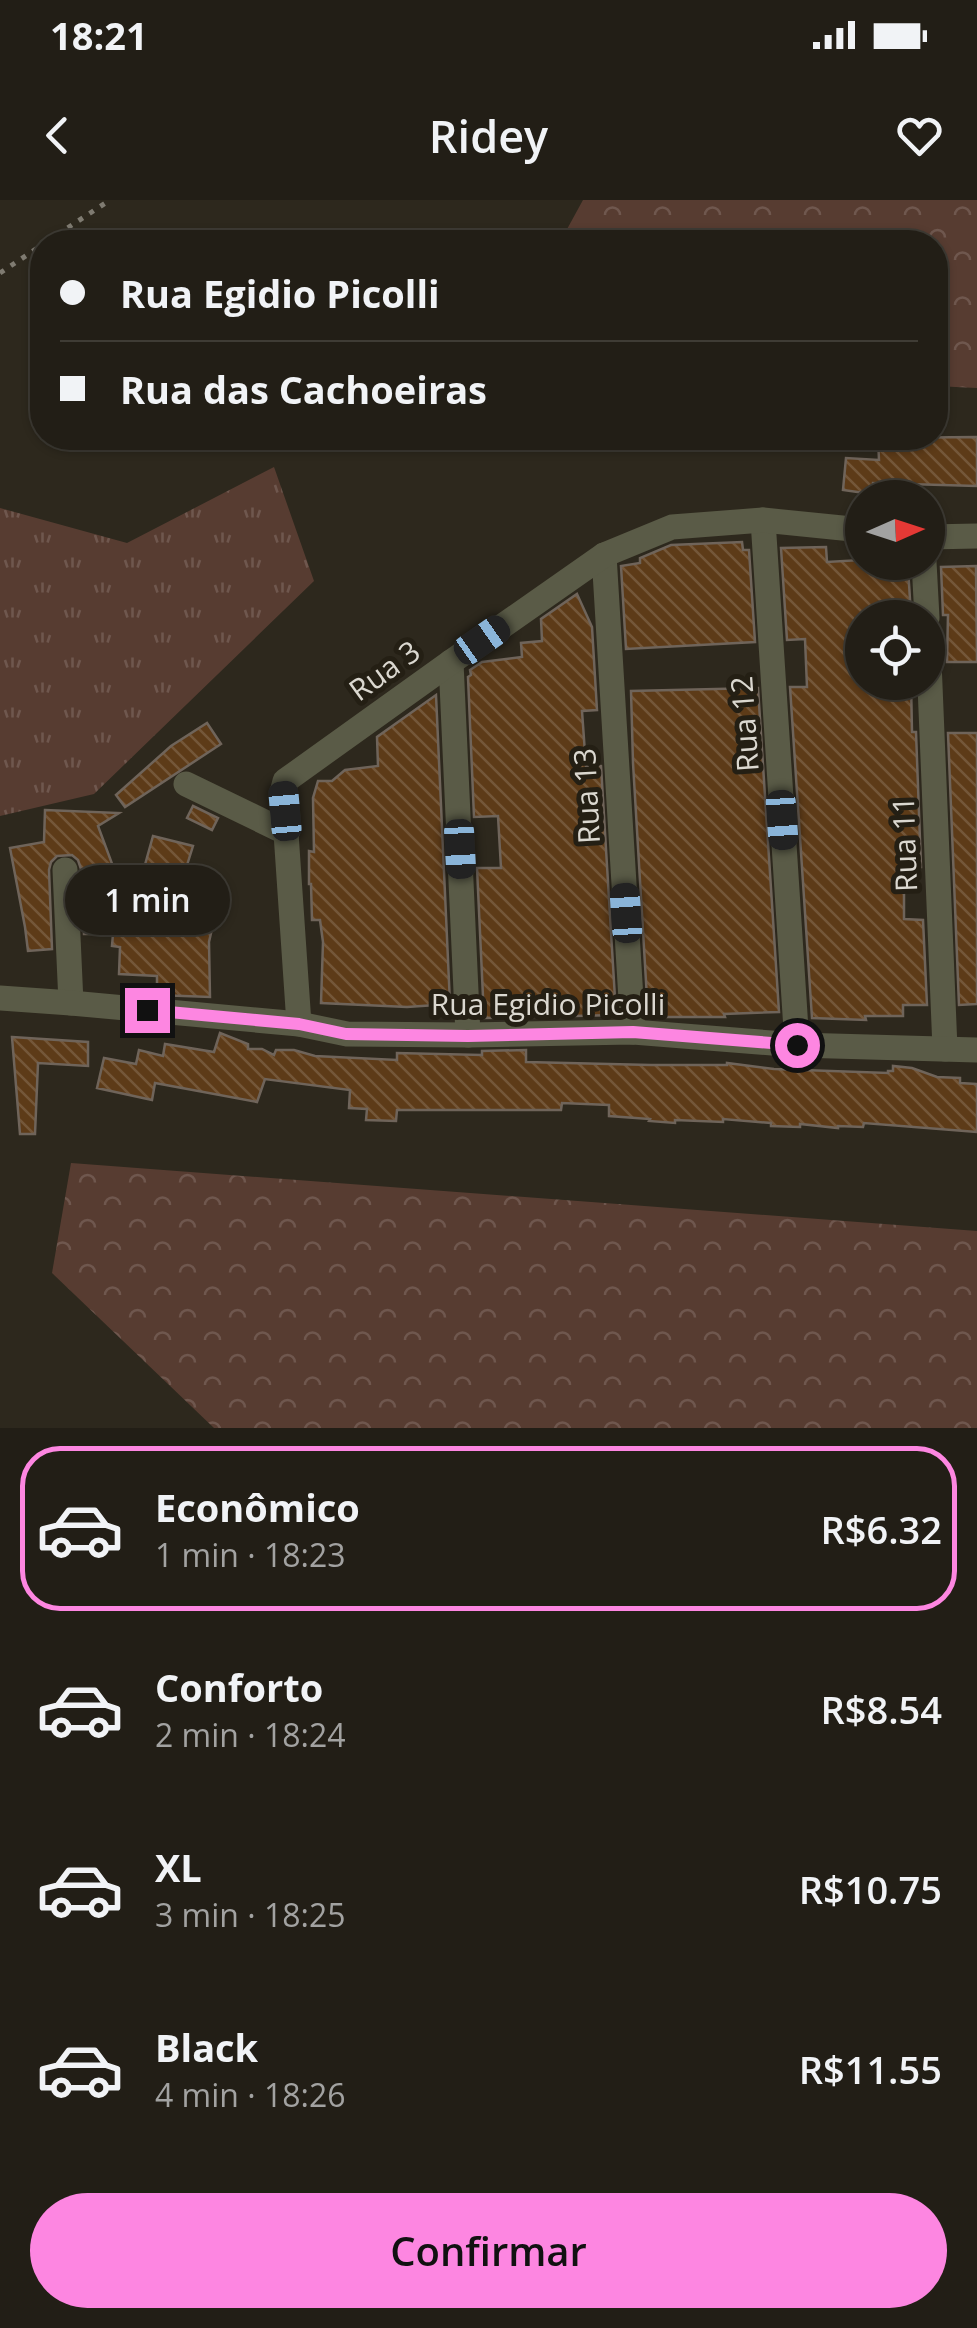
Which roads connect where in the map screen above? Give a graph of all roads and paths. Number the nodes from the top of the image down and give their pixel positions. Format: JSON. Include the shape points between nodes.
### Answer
{"nodes":[{"id":1,"x":110,"y":200,"type":"edge"},
{"id":2,"x":65,"y":230,"type":"edge"},
{"id":3,"x":30,"y":253,"type":"edge"},
{"id":4,"x":0,"y":273,"type":"edge"},
{"id":5,"x":763,"y":520,"type":"junction"},
{"id":6,"x":845,"y":528,"type":"edge"},
{"id":7,"x":977,"y":536,"type":"edge"},
{"id":8,"x":945,"y":537,"type":"edge"},
{"id":9,"x":604,"y":556,"type":"junction"},
{"id":10,"x":451,"y":662,"type":"junction"},
{"id":11,"x":931,"y":700,"type":"edge"},
{"id":12,"x":186,"y":784,"type":"dead end"},
{"id":13,"x":287,"y":833,"type":"junction"},
{"id":14,"x":65,"y":870,"type":"dead end"},
{"id":15,"x":0,"y":998,"type":"edge"},
{"id":16,"x":71,"y":1002,"type":"junction"},
{"id":17,"x":299,"y":1024,"type":"junction"},
{"id":18,"x":633,"y":1032,"type":"junction"},
{"id":19,"x":468,"y":1036,"type":"junction"},
{"id":20,"x":797,"y":1045,"type":"junction"},
{"id":21,"x":945,"y":1049,"type":"junction"},
{"id":22,"x":977,"y":1050,"type":"edge"}],
"edges":[{"from":1,"to":2,"type":"path"},
{"from":3,"to":4,"type":"path"},
{"from":5,"to":6,"type":"street","name":"Rua 3"},
{"from":5,"to":9,"type":"street","name":"Rua 3","via":[[672,528]]},
{"from":5,"to":20,"type":"street","name":"Rua 12"},
{"from":7,"to":8,"type":"street"},
{"from":9,"to":10,"type":"street","name":"Rua 3"},
{"from":9,"to":18,"type":"street","name":"Rua 13"},
{"from":10,"to":13,"type":"street","name":"Rua 3","via":[[285,781]]},
{"from":10,"to":19,"type":"street"},
{"from":11,"to":21,"type":"street","name":"Rua 11"},
{"from":12,"to":13,"type":"street"},
{"from":13,"to":17,"type":"street","name":"Rua 3"},
{"from":14,"to":16,"type":"street"},
{"from":15,"to":16,"type":"street","name":"Rua Egidio Picolli"},
{"from":16,"to":17,"type":"street","name":"Rua Egidio Picolli"},
{"from":17,"to":19,"type":"street","name":"Rua Egidio Picolli","via":[[346,1034]]},
{"from":18,"to":19,"type":"street","name":"Rua Egidio Picolli"},
{"from":18,"to":20,"type":"street","name":"Rua Egidio Picolli"},
{"from":20,"to":21,"type":"street","name":"Rua Egidio Picolli"},
{"from":21,"to":22,"type":"street","name":"Rua Egidio Picolli"}]}
